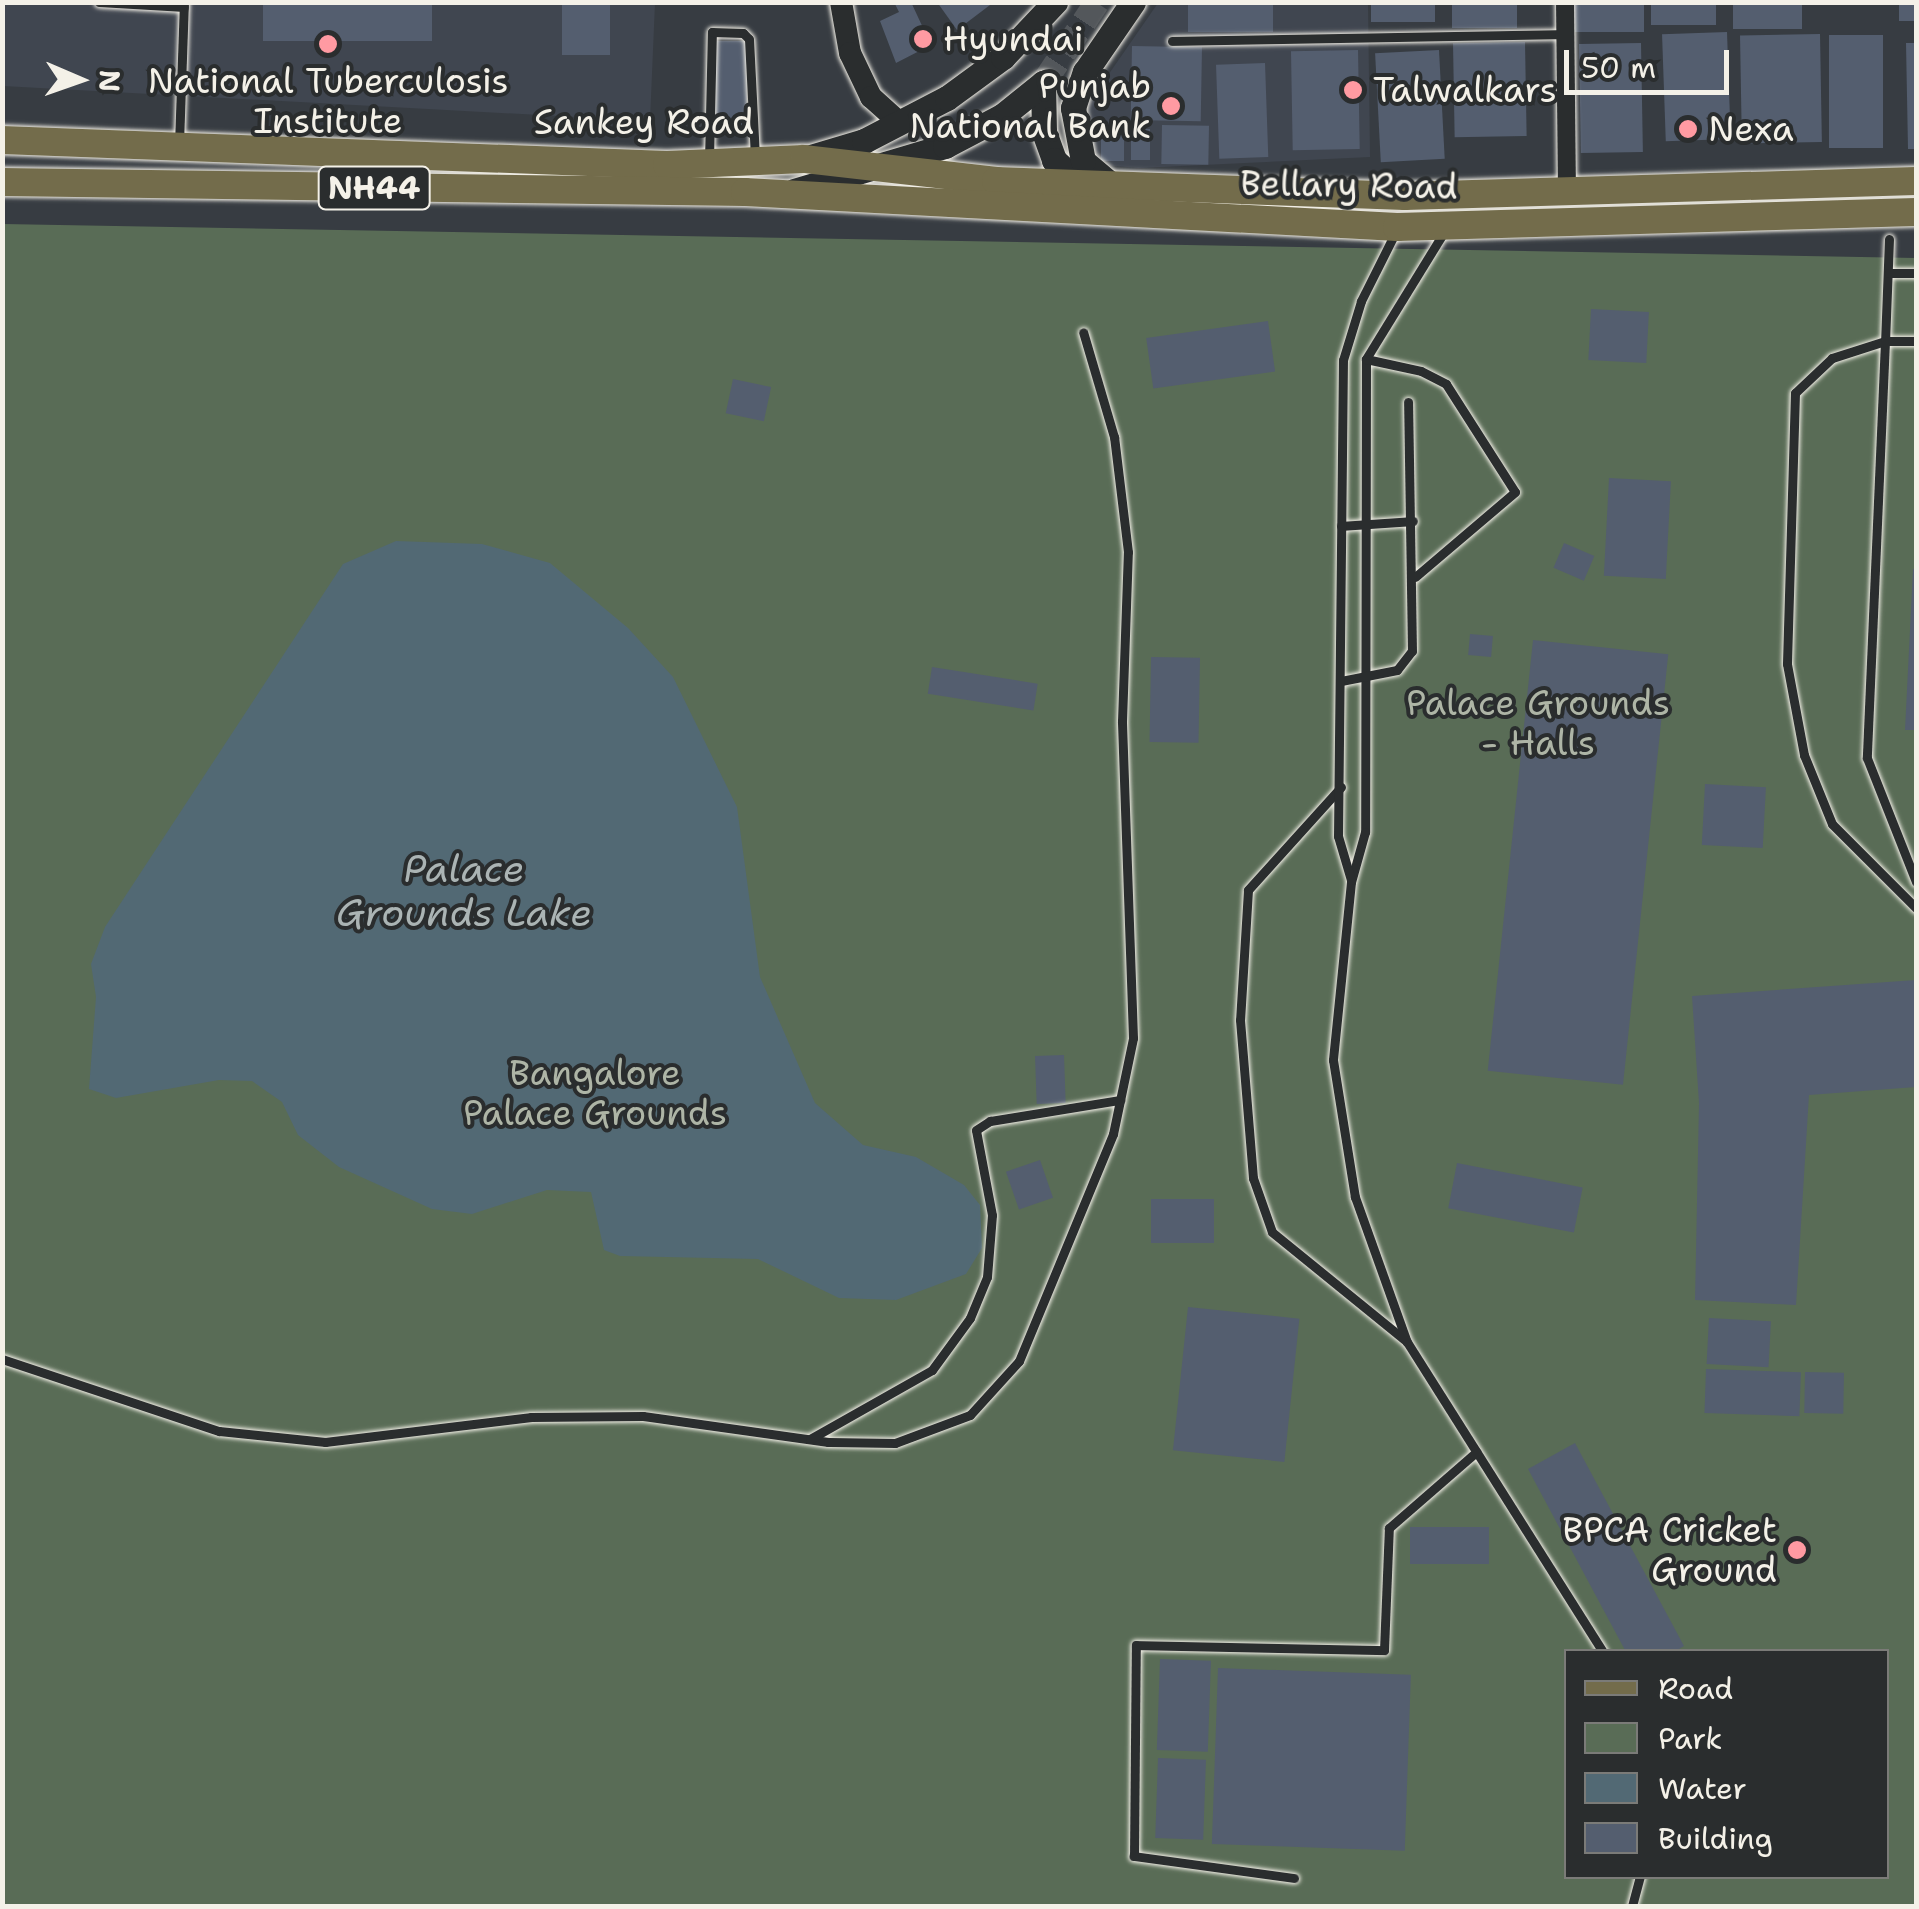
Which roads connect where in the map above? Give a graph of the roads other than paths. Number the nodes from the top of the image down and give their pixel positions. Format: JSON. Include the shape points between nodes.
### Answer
{"nodes":[{"id":1,"x":99,"y":2,"type":"edge"},
{"id":2,"x":840,"y":2,"type":"edge"},
{"id":3,"x":1055,"y":2,"type":"edge"},
{"id":4,"x":1133,"y":2,"type":"edge"},
{"id":5,"x":1565,"y":2,"type":"edge"},
{"id":6,"x":184,"y":5,"type":"edge"},
{"id":7,"x":1566,"y":34,"type":"junction"},
{"id":8,"x":1172,"y":41,"type":"dead end"},
{"id":9,"x":900,"y":122,"type":"junction"},
{"id":10,"x":2,"y":140,"type":"edge"},
{"id":11,"x":179,"y":144,"type":"junction"},
{"id":12,"x":804,"y":159,"type":"junction"},
{"id":13,"x":756,"y":161,"type":"junction"},
{"id":14,"x":710,"y":163,"type":"junction"},
{"id":15,"x":862,"y":171,"type":"junction"},
{"id":16,"x":1916,"y":181,"type":"edge"},
{"id":17,"x":2,"y":182,"type":"edge"},
{"id":18,"x":1078,"y":182,"type":"junction"},
{"id":19,"x":1108,"y":182,"type":"junction"},
{"id":20,"x":1567,"y":190,"type":"junction"},
{"id":21,"x":780,"y":196,"type":"junction"},
{"id":22,"x":1916,"y":212,"type":"edge"},
{"id":23,"x":1447,"y":227,"type":"junction"},
{"id":24,"x":1397,"y":228,"type":"junction"},
{"id":25,"x":1889,"y":238,"type":"dead end"},
{"id":26,"x":1888,"y":273,"type":"junction"},
{"id":27,"x":1916,"y":273,"type":"edge"},
{"id":28,"x":1083,"y":332,"type":"dead end"},
{"id":29,"x":1885,"y":341,"type":"junction"},
{"id":30,"x":1916,"y":341,"type":"edge"},
{"id":31,"x":1366,"y":359,"type":"junction"},
{"id":32,"x":1408,"y":402,"type":"dead end"},
{"id":33,"x":1413,"y":521,"type":"junction"},
{"id":34,"x":1341,"y":526,"type":"junction"},
{"id":35,"x":1365,"y":526,"type":"junction"},
{"id":36,"x":1415,"y":577,"type":"junction"},
{"id":37,"x":1365,"y":678,"type":"junction"},
{"id":38,"x":1341,"y":681,"type":"junction"},
{"id":39,"x":1341,"y":787,"type":"junction"},
{"id":40,"x":1351,"y":882,"type":"junction"},
{"id":41,"x":1916,"y":882,"type":"edge"},
{"id":42,"x":1916,"y":908,"type":"edge"},
{"id":43,"x":1120,"y":1100,"type":"junction"},
{"id":44,"x":1407,"y":1342,"type":"junction"},
{"id":45,"x":2,"y":1359,"type":"edge"},
{"id":46,"x":810,"y":1440,"type":"junction"},
{"id":47,"x":1476,"y":1452,"type":"junction"},
{"id":48,"x":1601,"y":1649,"type":"edge"},
{"id":49,"x":1294,"y":1878,"type":"dead end"},
{"id":50,"x":1639,"y":1879,"type":"edge"},
{"id":51,"x":1632,"y":1906,"type":"edge"}],
"edges":[{"from":1,"to":6,"type":"lane"},
{"from":2,"to":9,"type":"street","via":[[850,53],[870,97]]},
{"from":3,"to":9,"type":"main road","name":"Sankey Road","via":[[1002,57],[947,98]]},
{"from":4,"to":19,"type":"main road","via":[[1085,72],[1073,108],[1083,162]]},
{"from":5,"to":7,"type":"street"},
{"from":6,"to":11,"type":"lane"},
{"from":7,"to":8,"type":"lane"},
{"from":7,"to":20,"type":"street"},
{"from":9,"to":12,"type":"main road","name":"Sankey Road"},
{"from":10,"to":11,"type":"main road","name":"Sankey Road","number":"NH44"},
{"from":11,"to":14,"type":"main road","name":"Sankey Road","number":"NH44"},
{"from":12,"to":13,"type":"main road","name":"Sankey Road","number":"NH44"},
{"from":12,"to":15,"type":"main road","name":"Bellary Road"},
{"from":13,"to":14,"type":"main road","name":"Sankey Road","number":"NH44"},
{"from":13,"to":14,"type":"lane","via":[[749,40],[744,33],[712,32]]},
{"from":15,"to":18,"type":"main road","name":"Bellary Road"},
{"from":15,"to":18,"type":"main road","via":[[945,146],[1002,116],[1043,83],[1044,132],[1054,160]]},
{"from":15,"to":21,"type":"main road"},
{"from":16,"to":20,"type":"main road","name":"Bellary Road"},
{"from":17,"to":21,"type":"main road","name":"Sankey Road","number":"NH44"},
{"from":18,"to":19,"type":"main road","name":"Bellary Road"},
{"from":19,"to":20,"type":"main road","name":"Bellary Road","via":[[1405,196]]},
{"from":21,"to":24,"type":"main road","name":"Bellary Road"},
{"from":22,"to":23,"type":"main road","name":"Bellary Road"},
{"from":23,"to":24,"type":"main road","name":"Bellary Road"},
{"from":23,"to":31,"type":"lane"},
{"from":24,"to":34,"type":"lane","via":[[1343,360]]},
{"from":25,"to":26,"type":"lane"},
{"from":26,"to":27,"type":"lane"},
{"from":26,"to":29,"type":"lane"},
{"from":28,"to":43,"type":"lane","via":[[1114,436],[1128,552],[1122,721],[1133,1038]]},
{"from":29,"to":30,"type":"lane"},
{"from":29,"to":41,"type":"lane","via":[[1867,758]]},
{"from":29,"to":42,"type":"lane","via":[[1832,358],[1795,393],[1787,664],[1804,756],[1832,824]]},
{"from":31,"to":35,"type":"lane"},
{"from":31,"to":36,"type":"lane","via":[[1446,384],[1515,492]]},
{"from":32,"to":33,"type":"lane"},
{"from":33,"to":35,"type":"lane"},
{"from":33,"to":36,"type":"lane"},
{"from":34,"to":35,"type":"lane"},
{"from":34,"to":38,"type":"lane"},
{"from":35,"to":37,"type":"lane"},
{"from":36,"to":37,"type":"lane","via":[[1412,651],[1396,670]]},
{"from":37,"to":38,"type":"lane"},
{"from":37,"to":40,"type":"lane","via":[[1365,832]]},
{"from":38,"to":39,"type":"lane"},
{"from":39,"to":40,"type":"lane","via":[[1338,836]]},
{"from":39,"to":44,"type":"lane","via":[[1248,890],[1240,1020],[1253,1178],[1272,1232]]},
{"from":40,"to":44,"type":"lane","via":[[1333,1060],[1356,1198]]},
{"from":43,"to":46,"type":"lane","via":[[1114,1134],[1019,1361],[970,1415],[896,1443]]},
{"from":43,"to":46,"type":"lane","via":[[990,1121],[976,1130],[992,1215],[988,1277],[970,1318],[932,1370]]},
{"from":44,"to":47,"type":"lane"},
{"from":45,"to":46,"type":"lane","via":[[220,1431],[325,1442],[531,1417],[616,1416]]},
{"from":47,"to":48,"type":"lane"},
{"from":47,"to":49,"type":"lane","via":[[1388,1528],[1384,1650],[1136,1645],[1134,1856]]},
{"from":50,"to":51,"type":"lane"}]}
